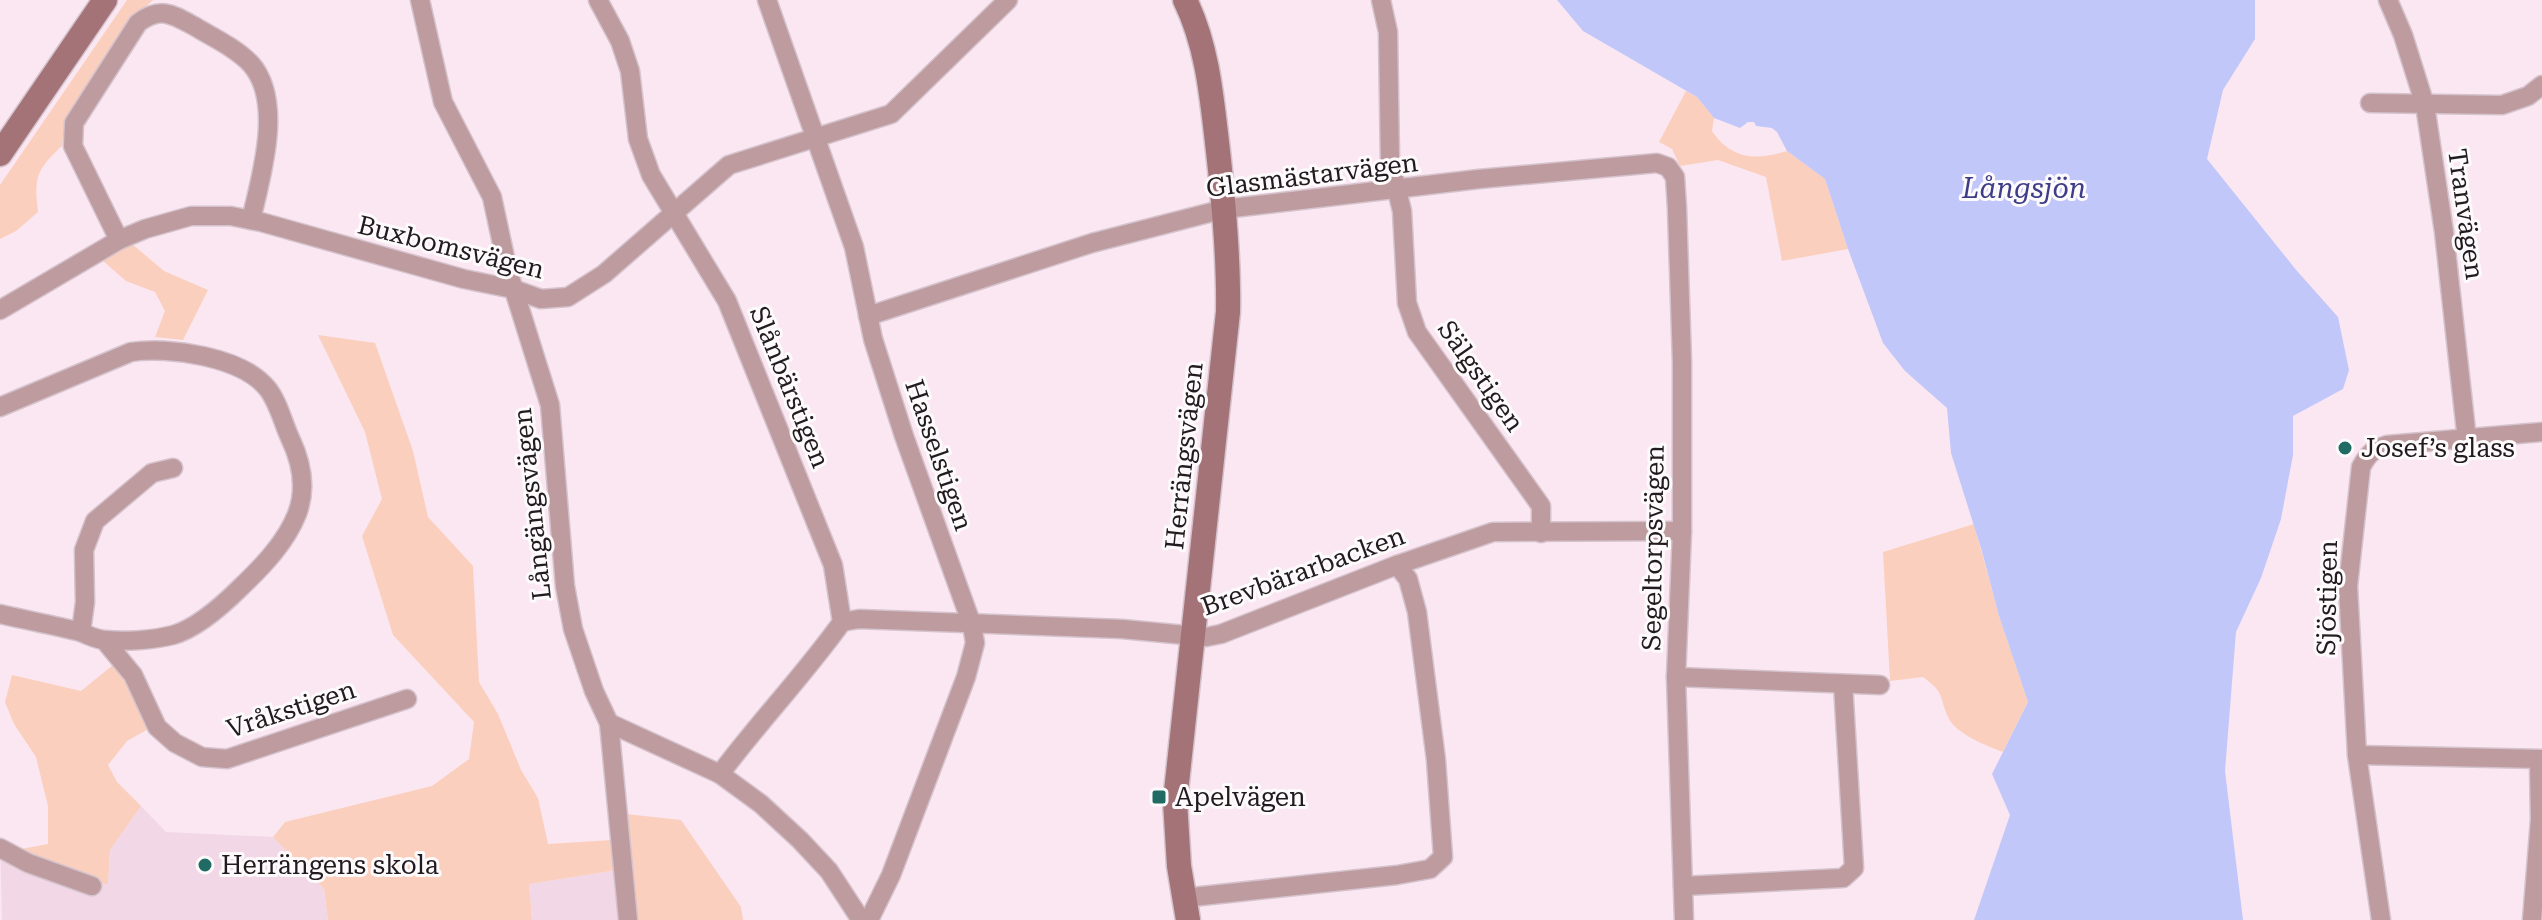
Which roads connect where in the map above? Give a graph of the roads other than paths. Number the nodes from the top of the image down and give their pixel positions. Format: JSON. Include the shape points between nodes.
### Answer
{"nodes":[{"id":1,"x":105,"y":0,"type":"edge"},
{"id":2,"x":420,"y":0,"type":"edge"},
{"id":3,"x":598,"y":0,"type":"edge"},
{"id":4,"x":767,"y":0,"type":"edge"},
{"id":5,"x":1008,"y":0,"type":"edge"},
{"id":6,"x":1185,"y":0,"type":"edge"},
{"id":7,"x":1381,"y":0,"type":"edge"},
{"id":8,"x":2388,"y":0,"type":"edge"},
{"id":9,"x":2542,"y":85,"type":"edge"},
{"id":10,"x":2370,"y":103,"type":"dead end"},
{"id":11,"x":2425,"y":105,"type":"junction"},
{"id":12,"x":814,"y":137,"type":"junction"},
{"id":13,"x":0,"y":154,"type":"edge"},
{"id":14,"x":1675,"y":177,"type":"joint"},
{"id":15,"x":1396,"y":191,"type":"junction"},
{"id":16,"x":1224,"y":209,"type":"junction"},
{"id":17,"x":675,"y":212,"type":"junction"},
{"id":18,"x":251,"y":220,"type":"junction"},
{"id":19,"x":119,"y":240,"type":"junction"},
{"id":20,"x":513,"y":289,"type":"junction"},
{"id":21,"x":0,"y":310,"type":"edge"},
{"id":22,"x":868,"y":316,"type":"junction"},
{"id":23,"x":0,"y":407,"type":"edge"},
{"id":24,"x":2542,"y":432,"type":"edge"},
{"id":25,"x":2467,"y":440,"type":"junction"},
{"id":26,"x":173,"y":468,"type":"dead end"},
{"id":27,"x":1682,"y":531,"type":"junction"},
{"id":28,"x":1541,"y":533,"type":"junction"},
{"id":29,"x":1397,"y":565,"type":"junction"},
{"id":30,"x":0,"y":614,"type":"edge"},
{"id":31,"x":842,"y":622,"type":"junction"},
{"id":32,"x":972,"y":625,"type":"junction"},
{"id":33,"x":81,"y":632,"type":"junction"},
{"id":34,"x":1193,"y":635,"type":"junction"},
{"id":35,"x":105,"y":641,"type":"junction"},
{"id":36,"x":1676,"y":677,"type":"junction"},
{"id":37,"x":1843,"y":684,"type":"junction"},
{"id":38,"x":1880,"y":685,"type":"dead end"},
{"id":39,"x":407,"y":699,"type":"dead end"},
{"id":40,"x":609,"y":723,"type":"junction"},
{"id":41,"x":2357,"y":755,"type":"junction"},
{"id":42,"x":2540,"y":759,"type":"edge"},
{"id":43,"x":720,"y":774,"type":"junction"},
{"id":44,"x":0,"y":848,"type":"edge"},
{"id":45,"x":92,"y":886,"type":"dead end"},
{"id":46,"x":1683,"y":886,"type":"junction"},
{"id":47,"x":1185,"y":909,"type":"edge"},
{"id":48,"x":628,"y":920,"type":"edge"},
{"id":49,"x":861,"y":920,"type":"edge"},
{"id":50,"x":869,"y":920,"type":"edge"},
{"id":51,"x":1684,"y":920,"type":"edge"},
{"id":52,"x":2381,"y":920,"type":"edge"},
{"id":53,"x":2532,"y":920,"type":"edge"}],
"edges":[{"from":1,"to":13,"type":"street"},
{"from":2,"to":20,"type":"street","name":"Långängsvägen","via":[[443,102],[492,197]]},
{"from":3,"to":17,"type":"street","name":"Slånbärstigen","via":[[630,71],[638,139],[651,175]]},
{"from":4,"to":12,"type":"street","name":"Hasselstigen"},
{"from":5,"to":12,"type":"street","name":"Buxbomsvägen","via":[[891,114]]},
{"from":6,"to":16,"type":"street","name":"Herrängsvägen","via":[[1205,58]]},
{"from":7,"to":15,"type":"street","name":"Sälgstigen","via":[[1388,32],[1390,162]]},
{"from":8,"to":11,"type":"street","name":"Tranvägen"},
{"from":9,"to":11,"type":"street","via":[[2502,105]]},
{"from":10,"to":11,"type":"street"},
{"from":11,"to":25,"type":"street","name":"Tranvägen"},
{"from":12,"to":17,"type":"street","name":"Buxbomsvägen","via":[[729,165]]},
{"from":12,"to":22,"type":"street","name":"Hasselstigen","via":[[854,247]]},
{"from":14,"to":15,"type":"street","name":"Glasmästarvägen","via":[[1657,163]]},
{"from":14,"to":27,"type":"street","name":"Segeltorpsvägen"},
{"from":15,"to":16,"type":"street","name":"Glasmästarvägen"},
{"from":15,"to":28,"type":"street","name":"Sälgstigen","via":[[1402,211],[1407,303],[1417,332],[1541,506]]},
{"from":16,"to":22,"type":"street","name":"Glasmästarvägen","via":[[1092,243]]},
{"from":16,"to":34,"type":"street","name":"Herrängsvägen","via":[[1228,312]]},
{"from":17,"to":20,"type":"street","name":"Buxbomsvägen","via":[[604,274],[568,297],[541,299]]},
{"from":17,"to":31,"type":"street","name":"Slånbärstigen","via":[[727,301],[833,565]]},
{"from":18,"to":19,"type":"street","name":"Buxbomsvägen","via":[[191,216]]},
{"from":18,"to":19,"type":"street","via":[[263,170],[265,86],[250,63],[221,42],[170,13],[148,16],[138,23],[74,123],[73,146]]},
{"from":18,"to":20,"type":"street","name":"Buxbomsvägen"},
{"from":19,"to":21,"type":"street","name":"Buxbomsvägen"},
{"from":20,"to":40,"type":"street","name":"Långängsvägen","via":[[550,405],[573,629]]},
{"from":22,"to":32,"type":"street","name":"Hasselstigen","via":[[904,436]]},
{"from":23,"to":35,"type":"street","via":[[131,352],[152,349],[238,368],[269,390],[299,458],[303,487],[297,514],[281,543],[231,597],[194,624],[174,635]]},
{"from":24,"to":25,"type":"street","name":"Sjöstigen"},
{"from":25,"to":41,"type":"street","name":"Sjöstigen","via":[[2375,448],[2361,467],[2348,586]]},
{"from":26,"to":33,"type":"street","via":[[152,473],[95,521],[84,550]]},
{"from":27,"to":28,"type":"street","name":"Brevbärarbacken"},
{"from":27,"to":36,"type":"street","name":"Segeltorpsvägen"},
{"from":28,"to":29,"type":"street","name":"Brevbärarbacken","via":[[1493,532]]},
{"from":29,"to":34,"type":"street","name":"Brevbärarbacken","via":[[1221,634]]},
{"from":29,"to":47,"type":"street","via":[[1408,579],[1417,612],[1443,857],[1430,869]]},
{"from":30,"to":33,"type":"street"},
{"from":31,"to":32,"type":"street","name":"Brevbärarbacken"},
{"from":31,"to":43,"type":"street"},
{"from":32,"to":34,"type":"street","name":"Brevbärarbacken"},
{"from":32,"to":50,"type":"street","name":"Hasselstigen","via":[[975,643],[966,677]]},
{"from":33,"to":35,"type":"street"},
{"from":34,"to":47,"type":"street","name":"Herrängsvägen","via":[[1175,801]]},
{"from":35,"to":39,"type":"street","name":"Vråkstigen","via":[[133,675],[157,727],[202,757],[227,759]]},
{"from":36,"to":37,"type":"street"},
{"from":36,"to":46,"type":"street","name":"Segeltorpsvägen"},
{"from":37,"to":38,"type":"street"},
{"from":37,"to":46,"type":"street","via":[[1854,868],[1843,878]]},
{"from":40,"to":43,"type":"street"},
{"from":40,"to":48,"type":"street","name":"Långängsvägen"},
{"from":41,"to":42,"type":"street"},
{"from":41,"to":52,"type":"street","name":"Sjöstigen"},
{"from":42,"to":53,"type":"street"},
{"from":43,"to":49,"type":"street","via":[[800,840],[829,871]]},
{"from":44,"to":45,"type":"street"},
{"from":46,"to":51,"type":"street","name":"Segeltorpsvägen"}]}
